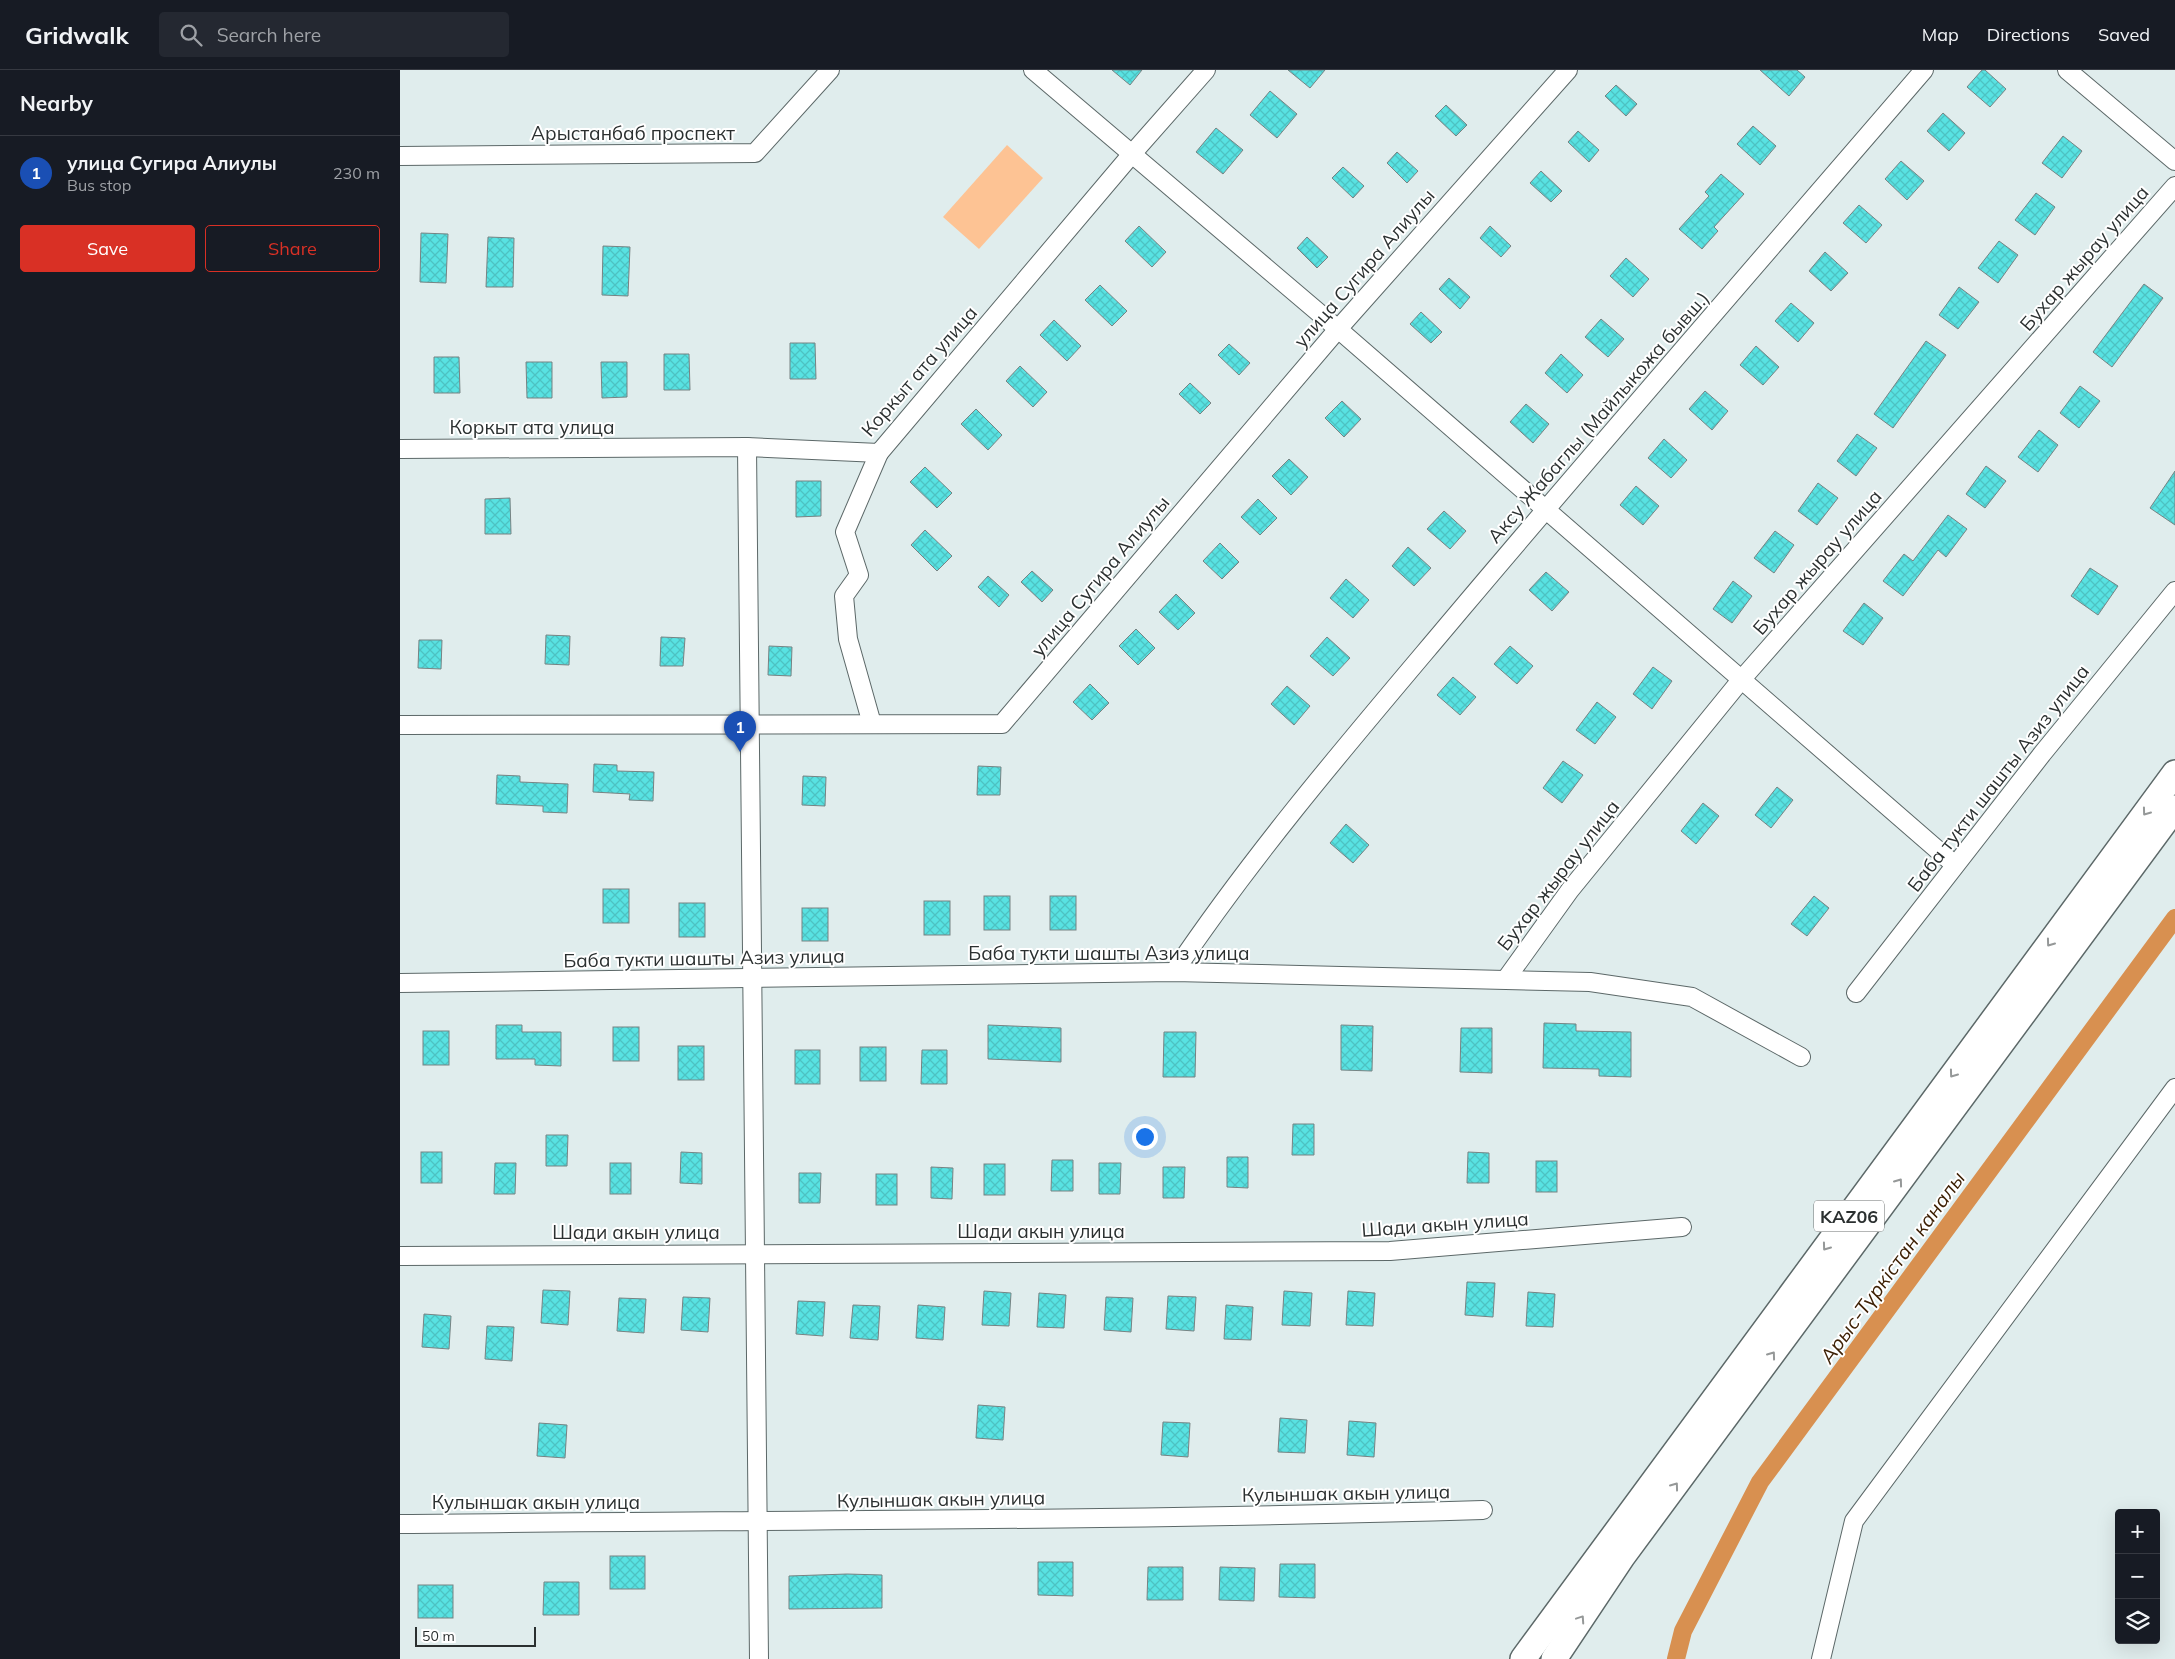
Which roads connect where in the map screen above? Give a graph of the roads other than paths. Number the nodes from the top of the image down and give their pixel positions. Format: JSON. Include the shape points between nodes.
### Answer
{"nodes":[{"id":1,"x":830,"y":70,"type":"edge"},
{"id":2,"x":1033,"y":70,"type":"edge"},
{"id":3,"x":1206,"y":70,"type":"edge"},
{"id":4,"x":1568,"y":70,"type":"edge"},
{"id":5,"x":1924,"y":70,"type":"edge"},
{"id":6,"x":2067,"y":70,"type":"edge"},
{"id":7,"x":1131,"y":155,"type":"junction"},
{"id":8,"x":400,"y":156,"type":"edge"},
{"id":9,"x":2175,"y":160,"type":"edge"},
{"id":10,"x":2175,"y":186,"type":"edge"},
{"id":11,"x":1338,"y":329,"type":"junction"},
{"id":12,"x":747,"y":447,"type":"junction"},
{"id":13,"x":400,"y":449,"type":"edge"},
{"id":14,"x":879,"y":453,"type":"junction"},
{"id":15,"x":1546,"y":510,"type":"junction"},
{"id":16,"x":2175,"y":591,"type":"edge"},
{"id":17,"x":1741,"y":680,"type":"junction"},
{"id":18,"x":750,"y":724,"type":"junction"},
{"id":19,"x":872,"y":724,"type":"junction"},
{"id":20,"x":400,"y":725,"type":"edge"},
{"id":21,"x":2175,"y":773,"type":"edge"},
{"id":22,"x":2175,"y":808,"type":"edge"},
{"id":23,"x":1956,"y":865,"type":"junction"},
{"id":24,"x":1174,"y":972,"type":"junction"},
{"id":25,"x":753,"y":978,"type":"junction"},
{"id":26,"x":1506,"y":978,"type":"junction"},
{"id":27,"x":400,"y":982,"type":"edge"},
{"id":28,"x":1856,"y":993,"type":"dead end"},
{"id":29,"x":1801,"y":1057,"type":"dead end"},
{"id":30,"x":2175,"y":1088,"type":"edge"},
{"id":31,"x":1682,"y":1227,"type":"dead end"},
{"id":32,"x":755,"y":1253,"type":"junction"},
{"id":33,"x":400,"y":1256,"type":"edge"},
{"id":34,"x":1483,"y":1510,"type":"dead end"},
{"id":35,"x":758,"y":1522,"type":"junction"},
{"id":36,"x":400,"y":1524,"type":"edge"},
{"id":37,"x":760,"y":1659,"type":"edge"},
{"id":38,"x":1524,"y":1659,"type":"edge"},
{"id":39,"x":1554,"y":1659,"type":"edge"},
{"id":40,"x":1821,"y":1659,"type":"edge"}],
"edges":[{"from":1,"to":8,"type":"street","name":"Арыстанбаб проспект","via":[[755,153]]},
{"from":2,"to":7,"type":"street"},
{"from":3,"to":7,"type":"street","name":"Коркыт ата улица"},
{"from":4,"to":11,"type":"street","name":"улица Сугира Алиулы"},
{"from":5,"to":15,"type":"street","name":"Аксу Жабаглы (Майлыкожа бывш.)"},
{"from":6,"to":9,"type":"street"},
{"from":7,"to":11,"type":"street"},
{"from":7,"to":14,"type":"street","name":"Коркыт ата улица"},
{"from":10,"to":17,"type":"street","name":"Бухар жырау улица"},
{"from":11,"to":15,"type":"street"},
{"from":11,"to":19,"type":"street","name":"улица Сугира Алиулы","via":[[1002,724]]},
{"from":12,"to":13,"type":"street","name":"Коркыт ата улица"},
{"from":12,"to":14,"type":"street","name":"Коркыт ата улица"},
{"from":12,"to":18,"type":"street"},
{"from":14,"to":19,"type":"street","via":[[845,532],[859,575],[844,596],[848,639]]},
{"from":15,"to":17,"type":"street"},
{"from":15,"to":24,"type":"street","name":"Аксу Жабаглы (Майлыкожа бывш.)","via":[[1306,794],[1216,911]]},
{"from":16,"to":23,"type":"street","name":"Баба тукти шашты Азиз улица"},
{"from":17,"to":23,"type":"street"},
{"from":17,"to":26,"type":"street","name":"Бухар жырау улица","via":[[1570,890]]},
{"from":18,"to":19,"type":"street","name":"улица Сугира Алиулы"},
{"from":18,"to":20,"type":"street","name":"улица Сугира Алиулы"},
{"from":18,"to":25,"type":"street"},
{"from":21,"to":38,"type":"highway","number":"KАZ06","one_way":true},
{"from":39,"to":22,"type":"highway","number":"KАZ06","one_way":true,"via":[[1622,1557]]},
{"from":23,"to":28,"type":"street","name":"Баба тукти шашты Азиз улица"},
{"from":24,"to":25,"type":"street","name":"Баба тукти шашты Азиз улица"},
{"from":24,"to":26,"type":"street","name":"Баба тукти шашты Азиз улица"},
{"from":25,"to":27,"type":"street","name":"Баба тукти шашты Азиз улица"},
{"from":25,"to":32,"type":"street"},
{"from":26,"to":29,"type":"street","name":"Баба тукти шашты Азиз улица","via":[[1590,982],[1692,997]]},
{"from":30,"to":40,"type":"street","via":[[1854,1521]]},
{"from":31,"to":32,"type":"street","name":"Шади акын улица","via":[[1390,1251]]},
{"from":32,"to":33,"type":"street","name":"Шади акын улица"},
{"from":32,"to":35,"type":"street"},
{"from":34,"to":35,"type":"street","name":"Кулыншак акын улица"},
{"from":35,"to":36,"type":"street","name":"Кулыншак акын улица"},
{"from":35,"to":37,"type":"street"}]}
